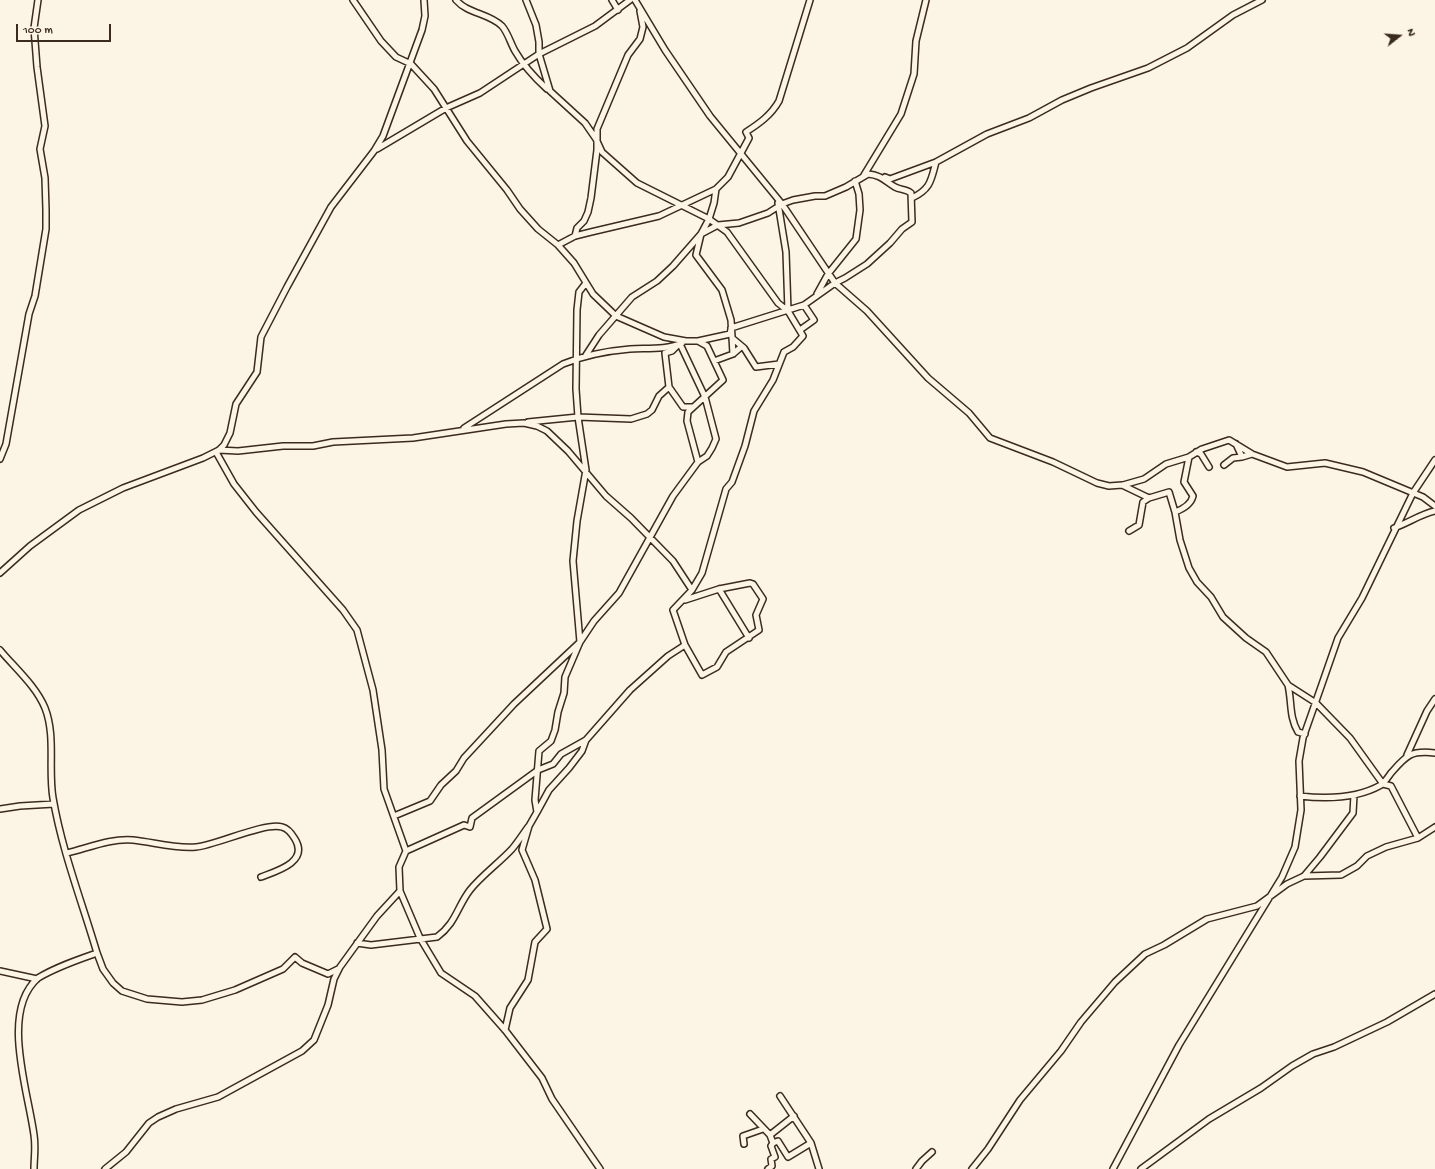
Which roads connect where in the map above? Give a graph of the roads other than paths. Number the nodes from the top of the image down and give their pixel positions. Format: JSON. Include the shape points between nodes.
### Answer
{"nodes":[{"id":1,"x":38,"y":0,"type":"edge"},
{"id":2,"x":353,"y":0,"type":"edge"},
{"id":3,"x":424,"y":0,"type":"edge"},
{"id":4,"x":456,"y":0,"type":"edge"},
{"id":5,"x":526,"y":0,"type":"edge"},
{"id":6,"x":612,"y":0,"type":"edge"},
{"id":7,"x":630,"y":0,"type":"edge"},
{"id":8,"x":635,"y":0,"type":"edge"},
{"id":9,"x":926,"y":0,"type":"edge"},
{"id":10,"x":1262,"y":0,"type":"edge"},
{"id":11,"x":809,"y":1,"type":"edge"},
{"id":12,"x":639,"y":6,"type":"junction"},
{"id":13,"x":618,"y":10,"type":"junction"},
{"id":14,"x":539,"y":54,"type":"junction"},
{"id":15,"x":411,"y":64,"type":"junction"},
{"id":16,"x":524,"y":64,"type":"junction"},
{"id":17,"x":550,"y":91,"type":"junction"},
{"id":18,"x":446,"y":108,"type":"junction"},
{"id":19,"x":596,"y":139,"type":"junction"},
{"id":20,"x":374,"y":151,"type":"junction"},
{"id":21,"x":740,"y":153,"type":"junction"},
{"id":22,"x":936,"y":162,"type":"junction"},
{"id":23,"x":864,"y":176,"type":"junction"},
{"id":24,"x":880,"y":176,"type":"junction"},
{"id":25,"x":855,"y":181,"type":"junction"},
{"id":26,"x":716,"y":189,"type":"junction"},
{"id":27,"x":912,"y":198,"type":"junction"},
{"id":28,"x":681,"y":205,"type":"junction"},
{"id":29,"x":780,"y":205,"type":"junction"},
{"id":30,"x":709,"y":219,"type":"junction"},
{"id":31,"x":718,"y":225,"type":"junction"},
{"id":32,"x":701,"y":234,"type":"junction"},
{"id":33,"x":575,"y":236,"type":"junction"},
{"id":34,"x":558,"y":245,"type":"junction"},
{"id":35,"x":828,"y":274,"type":"junction"},
{"id":36,"x":586,"y":283,"type":"junction"},
{"id":37,"x":835,"y":283,"type":"junction"},
{"id":38,"x":817,"y":296,"type":"junction"},
{"id":39,"x":804,"y":305,"type":"junction"},
{"id":40,"x":788,"y":311,"type":"junction"},
{"id":41,"x":616,"y":316,"type":"junction"},
{"id":42,"x":800,"y":330,"type":"junction"},
{"id":43,"x":730,"y":331,"type":"junction"},
{"id":44,"x":733,"y":339,"type":"junction"},
{"id":45,"x":686,"y":341,"type":"junction"},
{"id":46,"x":679,"y":344,"type":"junction"},
{"id":47,"x":741,"y":347,"type":"junction"},
{"id":48,"x":732,"y":354,"type":"junction"},
{"id":49,"x":586,"y":355,"type":"junction"},
{"id":50,"x":578,"y":358,"type":"junction"},
{"id":51,"x":714,"y":361,"type":"junction"},
{"id":52,"x":779,"y":364,"type":"junction"},
{"id":53,"x":668,"y":387,"type":"junction"},
{"id":54,"x":705,"y":397,"type":"junction"},
{"id":55,"x":693,"y":407,"type":"junction"},
{"id":56,"x":578,"y":416,"type":"junction"},
{"id":57,"x":524,"y":423,"type":"junction"},
{"id":58,"x":459,"y":430,"type":"junction"},
{"id":59,"x":1235,"y":443,"type":"junction"},
{"id":60,"x":1238,"y":449,"type":"junction"},
{"id":61,"x":217,"y":451,"type":"junction"},
{"id":62,"x":1200,"y":452,"type":"junction"},
{"id":63,"x":1252,"y":454,"type":"junction"},
{"id":64,"x":1189,"y":457,"type":"junction"},
{"id":65,"x":1242,"y":457,"type":"junction"},
{"id":66,"x":1233,"y":458,"type":"junction"},
{"id":67,"x":0,"y":459,"type":"edge"},
{"id":68,"x":1435,"y":460,"type":"edge"},
{"id":69,"x":698,"y":462,"type":"junction"},
{"id":70,"x":1224,"y":465,"type":"dead end"},
{"id":71,"x":1209,"y":467,"type":"dead end"},
{"id":72,"x":586,"y":470,"type":"junction"},
{"id":73,"x":1144,"y":479,"type":"junction"},
{"id":74,"x":1122,"y":485,"type":"junction"},
{"id":75,"x":1413,"y":493,"type":"junction"},
{"id":76,"x":1141,"y":494,"type":"junction"},
{"id":77,"x":1149,"y":498,"type":"junction"},
{"id":78,"x":1143,"y":502,"type":"junction"},
{"id":79,"x":1435,"y":506,"type":"edge"},
{"id":80,"x":1435,"y":511,"type":"edge"},
{"id":81,"x":1175,"y":512,"type":"junction"},
{"id":82,"x":1394,"y":528,"type":"junction"},
{"id":83,"x":1129,"y":531,"type":"dead end"},
{"id":84,"x":650,"y":539,"type":"junction"},
{"id":85,"x":0,"y":573,"type":"edge"},
{"id":86,"x":719,"y":589,"type":"junction"},
{"id":87,"x":692,"y":590,"type":"junction"},
{"id":88,"x":684,"y":600,"type":"junction"},
{"id":89,"x":749,"y":638,"type":"junction"},
{"id":90,"x":580,"y":642,"type":"junction"},
{"id":91,"x":685,"y":644,"type":"junction"},
{"id":92,"x":0,"y":650,"type":"edge"},
{"id":93,"x":1288,"y":685,"type":"junction"},
{"id":94,"x":1435,"y":698,"type":"edge"},
{"id":95,"x":1316,"y":703,"type":"junction"},
{"id":96,"x":1305,"y":734,"type":"junction"},
{"id":97,"x":586,"y":740,"type":"junction"},
{"id":98,"x":1435,"y":753,"type":"edge"},
{"id":99,"x":1407,"y":755,"type":"junction"},
{"id":100,"x":538,"y":770,"type":"junction"},
{"id":101,"x":1383,"y":784,"type":"junction"},
{"id":102,"x":1354,"y":794,"type":"junction"},
{"id":103,"x":1300,"y":796,"type":"junction"},
{"id":104,"x":54,"y":804,"type":"junction"},
{"id":105,"x":0,"y":809,"type":"edge"},
{"id":106,"x":537,"y":812,"type":"junction"},
{"id":107,"x":394,"y":816,"type":"junction"},
{"id":108,"x":529,"y":826,"type":"junction"},
{"id":109,"x":1435,"y":827,"type":"edge"},
{"id":110,"x":1418,"y":838,"type":"junction"},
{"id":111,"x":406,"y":851,"type":"junction"},
{"id":112,"x":67,"y":853,"type":"junction"},
{"id":113,"x":1304,"y":876,"type":"junction"},
{"id":114,"x":261,"y":877,"type":"dead end"},
{"id":115,"x":400,"y":891,"type":"junction"},
{"id":116,"x":1270,"y":898,"type":"junction"},
{"id":117,"x":420,"y":938,"type":"junction"},
{"id":118,"x":357,"y":943,"type":"junction"},
{"id":119,"x":97,"y":953,"type":"junction"},
{"id":120,"x":340,"y":967,"type":"junction"},
{"id":121,"x":0,"y":971,"type":"edge"},
{"id":122,"x":37,"y":979,"type":"junction"},
{"id":123,"x":1435,"y":994,"type":"edge"},
{"id":124,"x":505,"y":1030,"type":"junction"},
{"id":125,"x":780,"y":1096,"type":"dead end"},
{"id":126,"x":750,"y":1114,"type":"dead end"},
{"id":127,"x":794,"y":1116,"type":"junction"},
{"id":128,"x":763,"y":1129,"type":"junction"},
{"id":129,"x":770,"y":1135,"type":"junction"},
{"id":130,"x":773,"y":1143,"type":"junction"},
{"id":131,"x":811,"y":1143,"type":"junction"},
{"id":132,"x":744,"y":1144,"type":"dead end"},
{"id":133,"x":932,"y":1152,"type":"dead end"},
{"id":134,"x":34,"y":1169,"type":"edge"},
{"id":135,"x":105,"y":1169,"type":"edge"},
{"id":136,"x":600,"y":1169,"type":"edge"},
{"id":137,"x":768,"y":1169,"type":"edge"},
{"id":138,"x":819,"y":1169,"type":"edge"},
{"id":139,"x":916,"y":1169,"type":"edge"},
{"id":140,"x":972,"y":1169,"type":"edge"},
{"id":141,"x":1113,"y":1169,"type":"edge"},
{"id":142,"x":1141,"y":1169,"type":"edge"}],
"edges":[{"from":1,"to":67,"type":"street","via":[[34,28],[45,126],[40,149],[45,178],[46,228],[6,444]]},
{"from":2,"to":15,"type":"street","via":[[381,41],[396,57]]},
{"from":3,"to":15,"type":"street","via":[[425,16]]},
{"from":4,"to":16,"type":"street","via":[[461,6],[500,25]]},
{"from":5,"to":14,"type":"street","via":[[536,25]]},
{"from":6,"to":13,"type":"street"},
{"from":7,"to":13,"type":"street"},
{"from":8,"to":12,"type":"street"},
{"from":9,"to":23,"type":"street","via":[[916,41],[914,74],[902,114]]},
{"from":10,"to":22,"type":"street","via":[[1233,15],[1187,48],[1158,63],[1062,100],[1029,118],[987,134]]},
{"from":11,"to":21,"type":"street","via":[[779,101],[773,111],[746,132],[749,138]]},
{"from":12,"to":19,"type":"street","via":[[643,27],[640,39],[628,55],[600,120]]},
{"from":12,"to":21,"type":"street","via":[[678,70]]},
{"from":13,"to":14,"type":"street","via":[[595,26]]},
{"from":14,"to":16,"type":"street"},
{"from":14,"to":17,"type":"street"},
{"from":15,"to":18,"type":"street","via":[[434,89]]},
{"from":15,"to":20,"type":"street","via":[[383,136]]},
{"from":16,"to":17,"type":"street"},
{"from":16,"to":18,"type":"street","via":[[476,95]]},
{"from":17,"to":19,"type":"street","via":[[585,123]]},
{"from":18,"to":20,"type":"street"},
{"from":18,"to":34,"type":"street","via":[[467,142],[520,209],[538,229]]},
{"from":19,"to":28,"type":"street","via":[[602,152],[637,183]]},
{"from":19,"to":33,"type":"street","via":[[591,198],[586,217],[577,228]]},
{"from":20,"to":61,"type":"street","via":[[331,207],[287,287],[261,337],[256,372],[236,404],[228,439]]},
{"from":21,"to":26,"type":"street","via":[[728,177]]},
{"from":21,"to":29,"type":"street","via":[[766,182]]},
{"from":22,"to":24,"type":"street","via":[[890,179]]},
{"from":22,"to":27,"type":"street","via":[[929,186],[923,193]]},
{"from":23,"to":24,"type":"street"},
{"from":23,"to":25,"type":"street"},
{"from":24,"to":27,"type":"street","via":[[896,188],[911,192]]},
{"from":25,"to":29,"type":"street","via":[[825,196],[800,198]]},
{"from":25,"to":35,"type":"street","via":[[860,210],[856,239]]},
{"from":26,"to":28,"type":"street"},
{"from":26,"to":30,"type":"street"},
{"from":27,"to":37,"type":"street","via":[[912,222],[867,264]]},
{"from":28,"to":30,"type":"street"},
{"from":28,"to":33,"type":"street","via":[[659,216]]},
{"from":29,"to":31,"type":"street","via":[[768,213],[739,223]]},
{"from":29,"to":35,"type":"street"},
{"from":29,"to":40,"type":"street","via":[[786,252]]},
{"from":30,"to":31,"type":"street"},
{"from":30,"to":32,"type":"street"},
{"from":31,"to":32,"type":"street"},
{"from":31,"to":40,"type":"street","via":[[745,256],[778,303]]},
{"from":32,"to":41,"type":"street","via":[[673,266],[657,281],[632,296]]},
{"from":32,"to":43,"type":"street","via":[[696,255],[722,290],[731,320]]},
{"from":33,"to":34,"type":"street"},
{"from":34,"to":36,"type":"street","via":[[574,263]]},
{"from":35,"to":37,"type":"street"},
{"from":35,"to":38,"type":"street"},
{"from":36,"to":41,"type":"street"},
{"from":36,"to":50,"type":"street","via":[[579,292],[577,310]]},
{"from":37,"to":38,"type":"street"},
{"from":37,"to":74,"type":"street","via":[[867,311],[928,378],[968,413],[990,438],[1053,462],[1097,483],[1109,486]]},
{"from":38,"to":39,"type":"street"},
{"from":39,"to":40,"type":"street"},
{"from":39,"to":42,"type":"street","via":[[814,320]]},
{"from":40,"to":42,"type":"street"},
{"from":40,"to":43,"type":"street"},
{"from":41,"to":45,"type":"street","via":[[664,337]]},
{"from":41,"to":49,"type":"street"},
{"from":42,"to":52,"type":"street","via":[[802,338],[784,352]]},
{"from":43,"to":44,"type":"street"},
{"from":43,"to":45,"type":"street","via":[[704,341]]},
{"from":44,"to":47,"type":"street"},
{"from":44,"to":48,"type":"street"},
{"from":45,"to":46,"type":"street"},
{"from":45,"to":51,"type":"street","via":[[698,341],[707,346]]},
{"from":46,"to":49,"type":"street"},
{"from":46,"to":53,"type":"street","via":[[672,351],[665,353]]},
{"from":46,"to":54,"type":"street"},
{"from":47,"to":48,"type":"street"},
{"from":47,"to":52,"type":"street","via":[[756,368]]},
{"from":48,"to":51,"type":"street"},
{"from":49,"to":50,"type":"street"},
{"from":50,"to":56,"type":"street"},
{"from":50,"to":58,"type":"street","via":[[563,364]]},
{"from":51,"to":54,"type":"street","via":[[724,380]]},
{"from":52,"to":87,"type":"street","via":[[773,380],[754,411],[745,446],[732,482],[726,489],[702,573]]},
{"from":53,"to":55,"type":"street","via":[[683,407]]},
{"from":53,"to":56,"type":"street","via":[[647,414],[631,419]]},
{"from":54,"to":55,"type":"street"},
{"from":54,"to":69,"type":"street","via":[[716,439],[706,456]]},
{"from":55,"to":69,"type":"street","via":[[688,412],[687,421]]},
{"from":56,"to":57,"type":"street"},
{"from":56,"to":72,"type":"street"},
{"from":57,"to":58,"type":"street"},
{"from":57,"to":72,"type":"street","via":[[547,431]]},
{"from":58,"to":61,"type":"street","via":[[414,438]]},
{"from":59,"to":60,"type":"street"},
{"from":59,"to":62,"type":"street","via":[[1229,440]]},
{"from":59,"to":63,"type":"street"},
{"from":60,"to":65,"type":"street"},
{"from":60,"to":66,"type":"street"},
{"from":61,"to":85,"type":"street","via":[[122,488],[79,510],[30,546]]},
{"from":61,"to":107,"type":"street","via":[[234,484],[343,610],[357,630],[373,690],[382,750],[384,789]]},
{"from":62,"to":64,"type":"street"},
{"from":62,"to":71,"type":"street"},
{"from":63,"to":65,"type":"street"},
{"from":63,"to":75,"type":"street","via":[[1287,468],[1332,464],[1363,472]]},
{"from":64,"to":73,"type":"street","via":[[1166,464]]},
{"from":64,"to":81,"type":"street","via":[[1184,482],[1193,496],[1192,501]]},
{"from":65,"to":66,"type":"street"},
{"from":66,"to":70,"type":"street"},
{"from":68,"to":75,"type":"street"},
{"from":69,"to":84,"type":"street","via":[[673,496]]},
{"from":72,"to":84,"type":"street","via":[[606,496]]},
{"from":72,"to":90,"type":"street","via":[[573,561]]},
{"from":73,"to":74,"type":"street"},
{"from":73,"to":76,"type":"street","via":[[1139,485]]},
{"from":74,"to":76,"type":"street"},
{"from":75,"to":79,"type":"street"},
{"from":75,"to":82,"type":"street"},
{"from":76,"to":77,"type":"street"},
{"from":76,"to":78,"type":"street"},
{"from":77,"to":78,"type":"street"},
{"from":77,"to":81,"type":"street","via":[[1169,492]]},
{"from":78,"to":83,"type":"street","via":[[1141,521]]},
{"from":80,"to":82,"type":"street"},
{"from":81,"to":93,"type":"street","via":[[1180,540],[1189,568],[1197,582],[1211,597],[1228,623],[1266,652]]},
{"from":82,"to":95,"type":"street","via":[[1362,598],[1338,638]]},
{"from":84,"to":87,"type":"street","via":[[673,561]]},
{"from":84,"to":90,"type":"street","via":[[619,593],[594,621]]},
{"from":86,"to":88,"type":"street"},
{"from":86,"to":89,"type":"street"},
{"from":86,"to":89,"type":"street","via":[[752,584],[762,597],[763,601],[756,615],[759,630]]},
{"from":87,"to":88,"type":"street"},
{"from":88,"to":91,"type":"street","via":[[673,610]]},
{"from":89,"to":91,"type":"street","via":[[726,652],[717,667],[702,674]]},
{"from":90,"to":100,"type":"street","via":[[565,677],[555,730],[551,740],[539,751]]},
{"from":90,"to":107,"type":"street","via":[[514,704],[464,758],[430,801]]},
{"from":91,"to":97,"type":"street","via":[[630,690]]},
{"from":92,"to":104,"type":"street","via":[[36,692],[45,707],[49,723]]},
{"from":93,"to":95,"type":"street"},
{"from":93,"to":96,"type":"street","via":[[1292,700],[1293,723],[1298,732]]},
{"from":94,"to":99,"type":"street","via":[[1426,711]]},
{"from":95,"to":96,"type":"street"},
{"from":95,"to":101,"type":"street","via":[[1350,738]]},
{"from":96,"to":103,"type":"street","via":[[1299,761]]},
{"from":97,"to":100,"type":"street","via":[[561,754],[553,764]]},
{"from":97,"to":106,"type":"street","via":[[582,751],[549,790]]},
{"from":98,"to":99,"type":"street"},
{"from":99,"to":101,"type":"street"},
{"from":100,"to":106,"type":"street","via":[[535,800]]},
{"from":100,"to":111,"type":"street","via":[[472,818],[470,827],[464,825]]},
{"from":101,"to":102,"type":"street"},
{"from":101,"to":110,"type":"street","via":[[1391,786]]},
{"from":102,"to":103,"type":"street","via":[[1315,798]]},
{"from":102,"to":113,"type":"street","via":[[1353,814]]},
{"from":103,"to":116,"type":"street","via":[[1301,810],[1295,847]]},
{"from":104,"to":105,"type":"street"},
{"from":104,"to":112,"type":"street"},
{"from":106,"to":108,"type":"street"},
{"from":107,"to":111,"type":"street"},
{"from":108,"to":117,"type":"street","via":[[512,849],[471,889],[445,931],[437,936]]},
{"from":108,"to":124,"type":"street","via":[[522,850],[536,880],[547,929],[535,942],[528,980],[510,1008]]},
{"from":109,"to":110,"type":"street"},
{"from":110,"to":113,"type":"street","via":[[1386,846],[1340,875]]},
{"from":111,"to":115,"type":"street","via":[[399,867]]},
{"from":112,"to":114,"type":"street","via":[[115,841],[131,840],[197,847],[276,826],[282,827],[288,830],[296,841],[297,855],[286,868]]},
{"from":112,"to":119,"type":"street"},
{"from":113,"to":116,"type":"street","via":[[1287,884]]},
{"from":115,"to":117,"type":"street"},
{"from":115,"to":118,"type":"street"},
{"from":116,"to":140,"type":"street","via":[[1257,906],[1207,919],[1145,954],[1081,1022],[1061,1051],[1020,1100]]},
{"from":116,"to":141,"type":"street","via":[[1179,1045]]},
{"from":117,"to":118,"type":"street","via":[[371,945]]},
{"from":117,"to":124,"type":"street","via":[[441,973],[475,996]]},
{"from":118,"to":120,"type":"street"},
{"from":119,"to":120,"type":"street","via":[[103,969],[122,991],[147,999],[182,1002],[202,1000],[235,990],[283,969],[295,957],[302,963],[328,974]]},
{"from":119,"to":122,"type":"street","via":[[57,968]]},
{"from":120,"to":135,"type":"street","via":[[314,1040],[307,1048],[218,1097],[158,1117],[149,1123],[126,1152]]},
{"from":121,"to":122,"type":"street"},
{"from":122,"to":134,"type":"street","via":[[22,994],[14,1012],[12,1031],[34,1134]]},
{"from":123,"to":142,"type":"street","via":[[1387,1022],[1313,1054],[1292,1066],[1209,1119]]},
{"from":124,"to":136,"type":"street","via":[[542,1078],[552,1099]]},
{"from":125,"to":127,"type":"street"},
{"from":126,"to":128,"type":"street"},
{"from":127,"to":129,"type":"street"},
{"from":127,"to":131,"type":"street"},
{"from":128,"to":129,"type":"street"},
{"from":128,"to":132,"type":"street","via":[[743,1136]]},
{"from":129,"to":130,"type":"street"},
{"from":130,"to":131,"type":"street","via":[[778,1141],[788,1157]]},
{"from":130,"to":137,"type":"street","via":[[771,1146],[775,1157],[771,1159],[772,1166]]},
{"from":131,"to":138,"type":"street"},
{"from":133,"to":139,"type":"street"}]}
